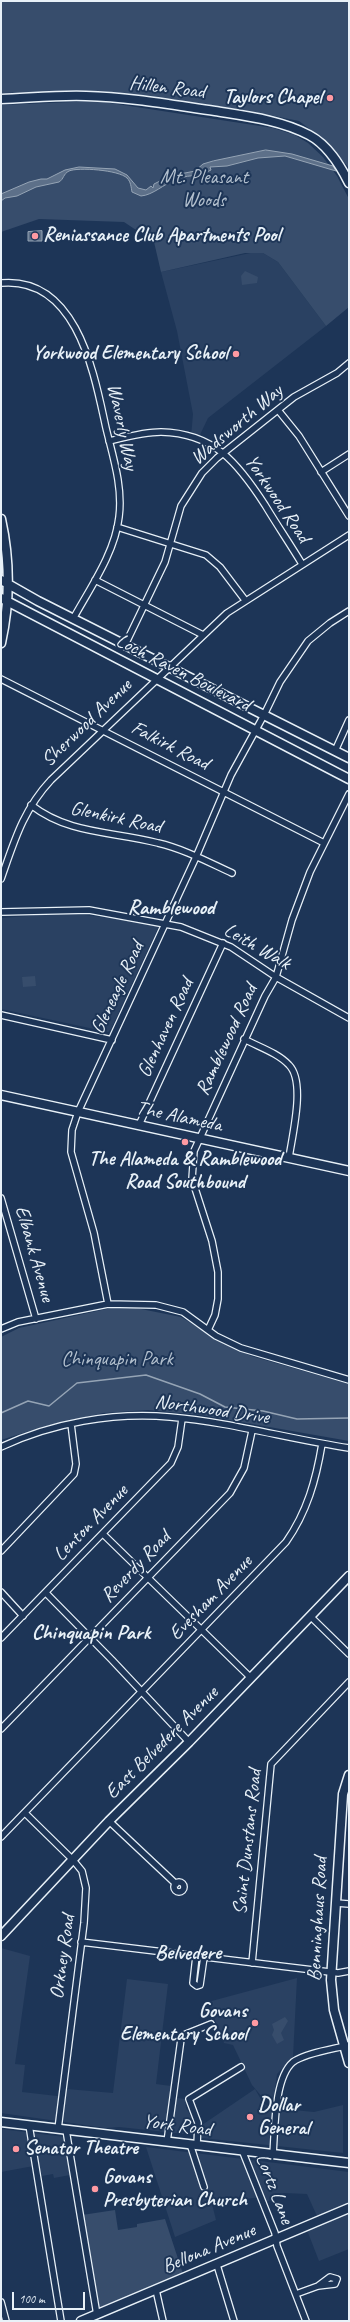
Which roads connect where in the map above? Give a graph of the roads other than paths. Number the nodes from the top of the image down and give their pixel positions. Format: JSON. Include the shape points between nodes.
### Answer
{"nodes":[{"id":1,"x":1,"y":99,"type":"edge"},
{"id":2,"x":349,"y":183,"type":"edge"},
{"id":3,"x":1,"y":283,"type":"edge"},
{"id":4,"x":349,"y":363,"type":"edge"},
{"id":5,"x":278,"y":410,"type":"junction"},
{"id":6,"x":110,"y":441,"type":"junction"},
{"id":7,"x":224,"y":453,"type":"junction"},
{"id":8,"x":349,"y":454,"type":"edge"},
{"id":9,"x":321,"y":472,"type":"junction"},
{"id":10,"x":349,"y":516,"type":"edge"},
{"id":11,"x":1,"y":519,"type":"edge"},
{"id":12,"x":118,"y":527,"type":"junction"},
{"id":13,"x":349,"y":535,"type":"edge"},
{"id":14,"x":170,"y":545,"type":"junction"},
{"id":15,"x":302,"y":564,"type":"junction"},
{"id":16,"x":94,"y":580,"type":"junction"},
{"id":17,"x":4,"y":582,"type":"edge"},
{"id":18,"x":4,"y":600,"type":"edge"},
{"id":19,"x":245,"y":600,"type":"junction"},
{"id":20,"x":144,"y":605,"type":"junction"},
{"id":21,"x":349,"y":611,"type":"edge"},
{"id":22,"x":73,"y":619,"type":"junction"},
{"id":23,"x":203,"y":635,"type":"junction"},
{"id":24,"x":1,"y":643,"type":"edge"},
{"id":25,"x":125,"y":645,"type":"junction"},
{"id":26,"x":170,"y":667,"type":"junction"},
{"id":27,"x":158,"y":678,"type":"junction"},
{"id":28,"x":1,"y":679,"type":"edge"},
{"id":29,"x":264,"y":715,"type":"junction"},
{"id":30,"x":349,"y":720,"type":"edge"},
{"id":31,"x":255,"y":729,"type":"junction"},
{"id":32,"x":103,"y":730,"type":"junction"},
{"id":33,"x":335,"y":751,"type":"junction"},
{"id":34,"x":349,"y":758,"type":"edge"},
{"id":35,"x":349,"y":778,"type":"edge"},
{"id":36,"x":223,"y":792,"type":"junction"},
{"id":37,"x":349,"y":794,"type":"edge"},
{"id":38,"x":31,"y":805,"type":"junction"},
{"id":39,"x":324,"y":843,"type":"junction"},
{"id":40,"x":196,"y":857,"type":"junction"},
{"id":41,"x":232,"y":873,"type":"dead end"},
{"id":42,"x":1,"y":879,"type":"edge"},
{"id":43,"x":1,"y":912,"type":"edge"},
{"id":44,"x":166,"y":923,"type":"junction"},
{"id":45,"x":223,"y":943,"type":"junction"},
{"id":46,"x":276,"y":977,"type":"junction"},
{"id":47,"x":1,"y":1015,"type":"edge"},
{"id":48,"x":349,"y":1018,"type":"edge"},
{"id":49,"x":244,"y":1039,"type":"junction"},
{"id":50,"x":112,"y":1040,"type":"junction"},
{"id":51,"x":1,"y":1096,"type":"edge"},
{"id":52,"x":78,"y":1112,"type":"junction"},
{"id":53,"x":139,"y":1125,"type":"junction"},
{"id":54,"x":198,"y":1139,"type":"junction"},
{"id":55,"x":289,"y":1158,"type":"junction"},
{"id":56,"x":349,"y":1171,"type":"edge"},
{"id":57,"x":1,"y":1198,"type":"edge"},
{"id":58,"x":2,"y":1205,"type":"edge"},
{"id":59,"x":108,"y":1304,"type":"junction"},
{"id":60,"x":36,"y":1319,"type":"junction"},
{"id":61,"x":1,"y":1329,"type":"edge"},
{"id":62,"x":208,"y":1330,"type":"junction"},
{"id":63,"x":349,"y":1380,"type":"edge"},
{"id":64,"x":182,"y":1418,"type":"junction"},
{"id":65,"x":70,"y":1424,"type":"junction"},
{"id":66,"x":252,"y":1431,"type":"junction"},
{"id":67,"x":322,"y":1444,"type":"junction"},
{"id":68,"x":1,"y":1447,"type":"edge"},
{"id":69,"x":349,"y":1448,"type":"edge"},
{"id":70,"x":103,"y":1534,"type":"junction"},
{"id":71,"x":1,"y":1551,"type":"edge"},
{"id":72,"x":349,"y":1576,"type":"edge"},
{"id":73,"x":148,"y":1578,"type":"junction"},
{"id":74,"x":1,"y":1592,"type":"edge"},
{"id":75,"x":46,"y":1593,"type":"junction"},
{"id":76,"x":23,"y":1616,"type":"junction"},
{"id":77,"x":311,"y":1617,"type":"junction"},
{"id":78,"x":202,"y":1630,"type":"junction"},
{"id":79,"x":1,"y":1638,"type":"edge"},
{"id":80,"x":90,"y":1638,"type":"junction"},
{"id":81,"x":349,"y":1654,"type":"edge"},
{"id":82,"x":251,"y":1678,"type":"junction"},
{"id":83,"x":349,"y":1682,"type":"edge"},
{"id":84,"x":141,"y":1693,"type":"junction"},
{"id":85,"x":1,"y":1729,"type":"edge"},
{"id":86,"x":189,"y":1742,"type":"junction"},
{"id":87,"x":349,"y":1775,"type":"edge"},
{"id":88,"x":25,"y":1813,"type":"junction"},
{"id":89,"x":109,"y":1821,"type":"junction"},
{"id":90,"x":1,"y":1837,"type":"edge"},
{"id":91,"x":73,"y":1860,"type":"junction"},
{"id":92,"x":176,"y":1884,"type":"dead end"},
{"id":93,"x":336,"y":1904,"type":"junction"},
{"id":94,"x":349,"y":1904,"type":"edge"},
{"id":95,"x":1,"y":1936,"type":"edge"},
{"id":96,"x":81,"y":1942,"type":"junction"},
{"id":97,"x":196,"y":1956,"type":"junction"},
{"id":98,"x":204,"y":1957,"type":"junction"},
{"id":99,"x":252,"y":1963,"type":"junction"},
{"id":100,"x":349,"y":1971,"type":"edge"},
{"id":101,"x":331,"y":1972,"type":"junction"},
{"id":102,"x":211,"y":2024,"type":"dead end"},
{"id":103,"x":347,"y":2045,"type":"edge"},
{"id":104,"x":349,"y":2063,"type":"edge"},
{"id":105,"x":241,"y":2067,"type":"dead end"},
{"id":106,"x":1,"y":2122,"type":"edge"},
{"id":107,"x":29,"y":2125,"type":"junction"},
{"id":108,"x":62,"y":2130,"type":"junction"},
{"id":109,"x":167,"y":2142,"type":"junction"},
{"id":110,"x":193,"y":2145,"type":"junction"},
{"id":111,"x":242,"y":2150,"type":"junction"},
{"id":112,"x":273,"y":2154,"type":"junction"},
{"id":113,"x":349,"y":2163,"type":"edge"},
{"id":114,"x":204,"y":2187,"type":"dead end"},
{"id":115,"x":349,"y":2208,"type":"edge"},
{"id":116,"x":276,"y":2239,"type":"junction"},
{"id":117,"x":217,"y":2264,"type":"junction"},
{"id":118,"x":318,"y":2286,"type":"dead end"},
{"id":119,"x":156,"y":2290,"type":"junction"},
{"id":120,"x":296,"y":2294,"type":"junction"},
{"id":121,"x":1,"y":2302,"type":"edge"},
{"id":122,"x":97,"y":2315,"type":"junction"},
{"id":123,"x":6,"y":2321,"type":"edge"},
{"id":124,"x":61,"y":2321,"type":"edge"},
{"id":125,"x":81,"y":2321,"type":"edge"},
{"id":126,"x":163,"y":2321,"type":"edge"},
{"id":127,"x":234,"y":2321,"type":"edge"},
{"id":128,"x":306,"y":2321,"type":"edge"}],
"edges":[{"from":1,"to":2,"type":"main road","name":"Hillen Road","via":[[104,97],[201,109],[268,121],[294,128],[316,140],[332,154]]},
{"from":3,"to":6,"type":"street","name":"Waverly Way","via":[[21,285],[43,292],[62,307],[71,319],[91,364]]},
{"from":4,"to":5,"type":"street","name":"Wadsworth Way"},
{"from":5,"to":7,"type":"street","name":"Wadsworth Way"},
{"from":5,"to":9,"type":"street","via":[[299,436]]},
{"from":6,"to":7,"type":"street","name":"Yorkwood Road","via":[[151,433],[169,433],[198,439]]},
{"from":6,"to":12,"type":"street","name":"Waverly Way","via":[[119,490]]},
{"from":7,"to":14,"type":"street","name":"Wadsworth Way","via":[[202,473],[185,498]]},
{"from":7,"to":15,"type":"street","name":"Yorkwood Road","via":[[246,476]]},
{"from":8,"to":9,"type":"street"},
{"from":9,"to":10,"type":"street"},
{"from":11,"to":17,"type":"main road","via":[[6,546]]},
{"from":12,"to":14,"type":"street"},
{"from":12,"to":16,"type":"street","name":"Waverly Way"},
{"from":13,"to":15,"type":"street","name":"Sherwood Avenue"},
{"from":14,"to":19,"type":"street","via":[[200,552],[212,558]]},
{"from":14,"to":20,"type":"street","name":"Wadsworth Way","via":[[160,574]]},
{"from":15,"to":19,"type":"street","name":"Sherwood Avenue"},
{"from":16,"to":20,"type":"street"},
{"from":16,"to":22,"type":"street","name":"Waverly Way"},
{"from":17,"to":18,"type":"main road"},
{"from":17,"to":22,"type":"main road","name":"Loch Raven Boulevard"},
{"from":18,"to":24,"type":"main road"},
{"from":18,"to":27,"type":"main road","name":"Loch Raven Boulevard"},
{"from":19,"to":23,"type":"street","name":"Sherwood Avenue"},
{"from":20,"to":23,"type":"street"},
{"from":20,"to":25,"type":"street","name":"Wadsworth Way"},
{"from":21,"to":29,"type":"street","name":"Gleneagle Road","via":[[322,628],[302,648],[280,682]]},
{"from":22,"to":25,"type":"main road","name":"Loch Raven Boulevard"},
{"from":23,"to":26,"type":"street","name":"Sherwood Avenue"},
{"from":25,"to":26,"type":"main road","name":"Loch Raven Boulevard"},
{"from":26,"to":27,"type":"street","name":"Sherwood Avenue"},
{"from":26,"to":29,"type":"main road","name":"Loch Raven Boulevard"},
{"from":27,"to":31,"type":"main road","name":"Loch Raven Boulevard"},
{"from":27,"to":32,"type":"street","name":"Sherwood Avenue"},
{"from":28,"to":32,"type":"street","name":"Falkirk Road"},
{"from":29,"to":31,"type":"street","name":"Gleneagle Road"},
{"from":29,"to":33,"type":"main road","name":"Loch Raven Boulevard"},
{"from":30,"to":33,"type":"street"},
{"from":31,"to":35,"type":"main road","name":"Loch Raven Boulevard"},
{"from":31,"to":36,"type":"street","name":"Gleneagle Road"},
{"from":32,"to":36,"type":"street","name":"Falkirk Road"},
{"from":32,"to":38,"type":"street","name":"Sherwood Avenue","via":[[51,780]]},
{"from":33,"to":34,"type":"main road","name":"Loch Raven Boulevard"},
{"from":36,"to":39,"type":"street","name":"Falkirk Road"},
{"from":36,"to":40,"type":"street","name":"Gleneagle Road"},
{"from":37,"to":39,"type":"street","name":"Ramblewood Road"},
{"from":38,"to":40,"type":"street","name":"Glenkirk Road","via":[[50,818],[74,828],[157,843]]},
{"from":38,"to":42,"type":"street","name":"Sherwood Avenue","via":[[22,821]]},
{"from":39,"to":46,"type":"street","name":"Ramblewood Road","via":[[298,902]]},
{"from":40,"to":41,"type":"street","name":"Glenkirk Road"},
{"from":40,"to":44,"type":"street","name":"Gleneagle Road"},
{"from":43,"to":44,"type":"street","name":"Leith Walk","via":[[77,909]]},
{"from":44,"to":45,"type":"street","name":"Leith Walk"},
{"from":44,"to":50,"type":"street","name":"Gleneagle Road"},
{"from":45,"to":46,"type":"street","name":"Leith Walk"},
{"from":45,"to":53,"type":"street","name":"Glenhaven Road"},
{"from":46,"to":48,"type":"street","name":"Leith Walk"},
{"from":46,"to":49,"type":"street","name":"Ramblewood Road"},
{"from":47,"to":50,"type":"street"},
{"from":49,"to":54,"type":"street","name":"Ramblewood Road"},
{"from":49,"to":55,"type":"street","via":[[286,1062],[295,1075],[297,1092]]},
{"from":50,"to":52,"type":"street","name":"Gleneagle Road"},
{"from":51,"to":52,"type":"main road","name":"The Alameda"},
{"from":52,"to":53,"type":"main road","name":"The Alameda"},
{"from":52,"to":59,"type":"street","name":"Gleneagle Road","via":[[70,1138],[71,1152],[94,1233]]},
{"from":53,"to":54,"type":"main road","name":"The Alameda"},
{"from":54,"to":55,"type":"main road","name":"The Alameda"},
{"from":54,"to":62,"type":"street","name":"Ramblewood Road","via":[[193,1156],[192,1179],[217,1261],[219,1281],[215,1314]]},
{"from":55,"to":56,"type":"main road","name":"The Alameda"},
{"from":57,"to":58,"type":"street","name":"Elbank Avenue"},
{"from":58,"to":60,"type":"street","name":"Elbank Avenue"},
{"from":59,"to":60,"type":"street"},
{"from":59,"to":62,"type":"street","via":[[169,1308],[183,1312]]},
{"from":60,"to":61,"type":"street"},
{"from":62,"to":63,"type":"street","via":[[241,1348]]},
{"from":64,"to":65,"type":"street","name":"Northwood Drive","via":[[136,1416]]},
{"from":64,"to":66,"type":"street","name":"Northwood Drive"},
{"from":64,"to":70,"type":"street","name":"Lenton Avenue","via":[[178,1447],[173,1460]]},
{"from":65,"to":68,"type":"street","name":"Northwood Drive","via":[[42,1431]]},
{"from":65,"to":71,"type":"street","via":[[76,1464],[74,1474]]},
{"from":66,"to":67,"type":"street","name":"Northwood Drive"},
{"from":66,"to":73,"type":"street","name":"Reverdy Road","via":[[246,1462],[234,1488]]},
{"from":67,"to":69,"type":"street","name":"Northwood Drive"},
{"from":67,"to":78,"type":"street","name":"Evesham Avenue","via":[[314,1488],[290,1535]]},
{"from":70,"to":73,"type":"street"},
{"from":70,"to":75,"type":"street","name":"Lenton Avenue"},
{"from":72,"to":77,"type":"main road","name":"East Belvedere Avenue"},
{"from":73,"to":78,"type":"street"},
{"from":73,"to":80,"type":"street","name":"Reverdy Road"},
{"from":74,"to":76,"type":"street"},
{"from":75,"to":76,"type":"street","name":"Lenton Avenue"},
{"from":75,"to":80,"type":"street"},
{"from":76,"to":79,"type":"street","name":"Lenton Avenue"},
{"from":77,"to":81,"type":"street"},
{"from":77,"to":82,"type":"main road","name":"East Belvedere Avenue"},
{"from":78,"to":82,"type":"street"},
{"from":78,"to":84,"type":"street","name":"Evesham Avenue"},
{"from":80,"to":84,"type":"street"},
{"from":80,"to":85,"type":"street","name":"Reverdy Road"},
{"from":82,"to":86,"type":"main road","name":"East Belvedere Avenue"},
{"from":83,"to":99,"type":"street","name":"Saint Dunstans Road","via":[[271,1764]]},
{"from":84,"to":86,"type":"street"},
{"from":84,"to":88,"type":"street","name":"Evesham Avenue"},
{"from":86,"to":89,"type":"main road","name":"East Belvedere Avenue"},
{"from":87,"to":93,"type":"main road","name":"Benninghaus Road","via":[[343,1794]]},
{"from":88,"to":90,"type":"street","name":"Evesham Avenue"},
{"from":88,"to":91,"type":"street","name":"Orkney Road"},
{"from":89,"to":91,"type":"main road","name":"East Belvedere Avenue"},
{"from":89,"to":92,"type":"street"},
{"from":91,"to":95,"type":"main road","name":"East Belvedere Avenue"},
{"from":91,"to":96,"type":"street","name":"Orkney Road","via":[[82,1871],[86,1888]]},
{"from":93,"to":94,"type":"street"},
{"from":93,"to":101,"type":"main road","name":"Benninghaus Road"},
{"from":96,"to":97,"type":"street"},
{"from":96,"to":108,"type":"street","name":"Orkney Road","via":[[61,2095]]},
{"from":97,"to":98,"type":"street"},
{"from":97,"to":98,"type":"street","via":[[193,1983],[197,1986],[202,1980]]},
{"from":98,"to":99,"type":"street"},
{"from":99,"to":101,"type":"street"},
{"from":100,"to":101,"type":"street"},
{"from":101,"to":103,"type":"main road","name":"Benninghaus Road","via":[[332,2002]]},
{"from":102,"to":109,"type":"street","via":[[182,2037]]},
{"from":103,"to":104,"type":"main road","name":"Benninghaus Road"},
{"from":103,"to":112,"type":"street","via":[[304,2057],[291,2064],[284,2074]]},
{"from":105,"to":110,"type":"street","via":[[189,2099],[198,2123]]},
{"from":106,"to":107,"type":"main road","name":"York Road"},
{"from":107,"to":108,"type":"main road","name":"York Road"},
{"from":107,"to":124,"type":"street"},
{"from":108,"to":109,"type":"main road","name":"York Road"},
{"from":108,"to":122,"type":"street","name":"Orkney Road"},
{"from":109,"to":110,"type":"main road","name":"York Road"},
{"from":110,"to":111,"type":"main road","name":"York Road"},
{"from":110,"to":114,"type":"street"},
{"from":111,"to":112,"type":"main road","name":"York Road"},
{"from":111,"to":116,"type":"street","name":"Lortz Lane"},
{"from":112,"to":113,"type":"main road","name":"York Road"},
{"from":115,"to":116,"type":"main road","name":"Bellona Avenue"},
{"from":116,"to":117,"type":"main road","name":"Bellona Avenue"},
{"from":116,"to":120,"type":"street"},
{"from":117,"to":119,"type":"main road","name":"Bellona Avenue"},
{"from":117,"to":127,"type":"street"},
{"from":118,"to":120,"type":"street"},
{"from":119,"to":122,"type":"main road","name":"Bellona Avenue"},
{"from":119,"to":126,"type":"street"},
{"from":120,"to":128,"type":"street"},
{"from":121,"to":123,"type":"street"},
{"from":122,"to":125,"type":"main road","name":"Bellona Avenue"}]}
